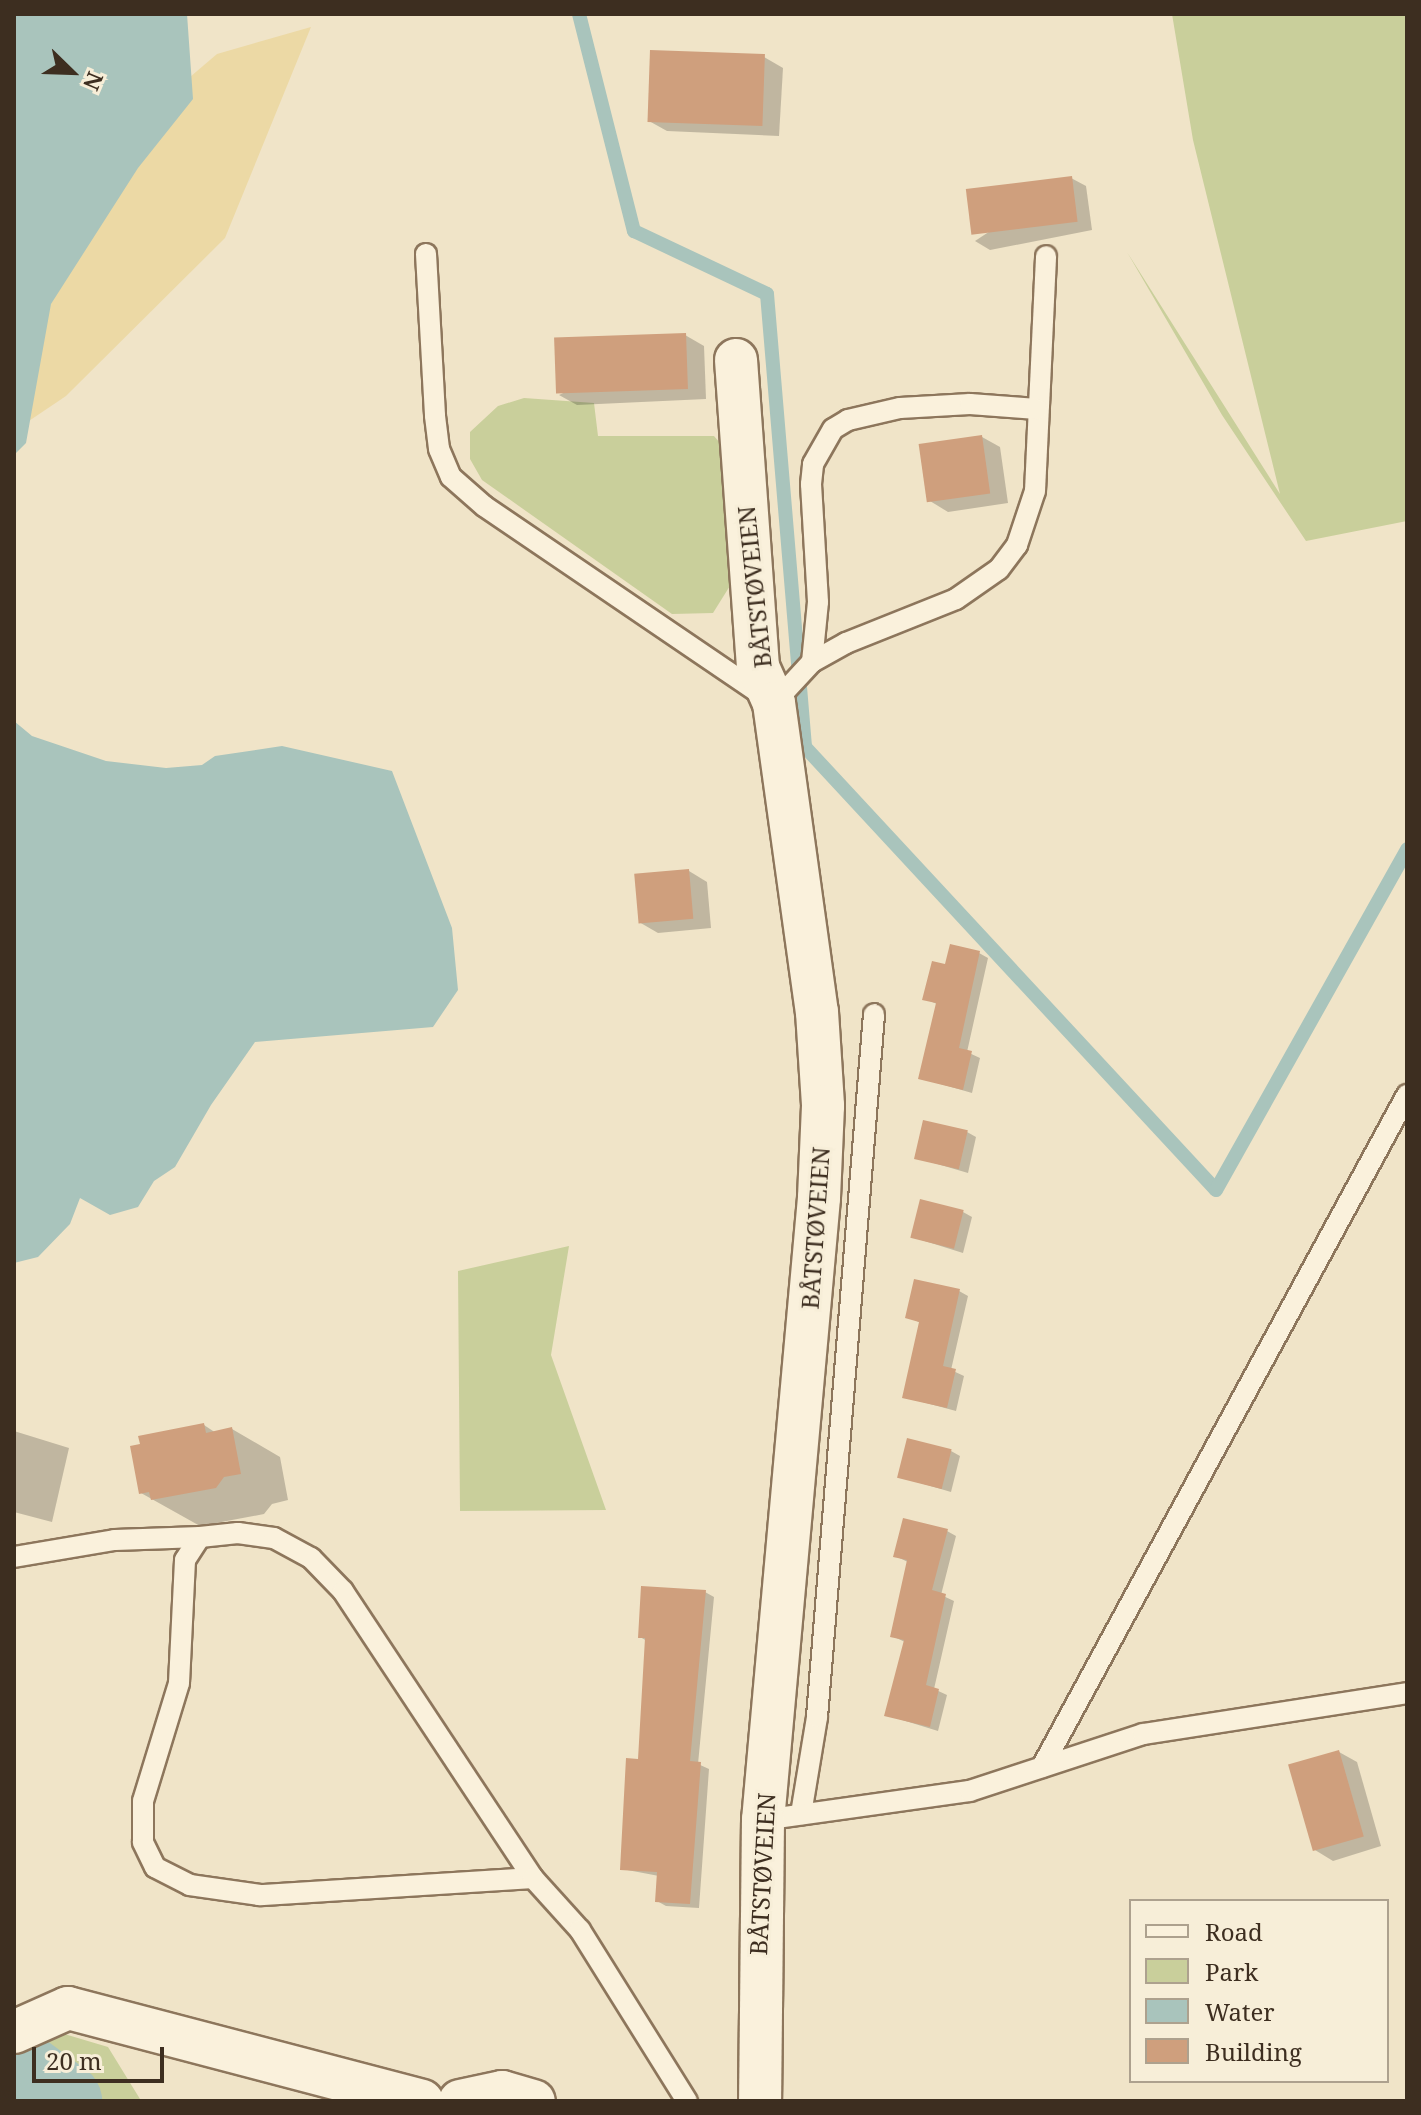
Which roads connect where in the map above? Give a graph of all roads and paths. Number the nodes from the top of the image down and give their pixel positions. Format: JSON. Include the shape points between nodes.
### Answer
{"nodes":[{"id":1,"x":426,"y":254,"type":"dead end"},
{"id":2,"x":1046,"y":256,"type":"dead end"},
{"id":3,"x":736,"y":360,"type":"dead end"},
{"id":4,"x":1037,"y":409,"type":"junction"},
{"id":5,"x":812,"y":662,"type":"junction"},
{"id":6,"x":774,"y":703,"type":"junction"},
{"id":7,"x":874,"y":1014,"type":"dead end"},
{"id":8,"x":1407,"y":1095,"type":"edge"},
{"id":9,"x":200,"y":1537,"type":"junction"},
{"id":10,"x":14,"y":1557,"type":"edge"},
{"id":11,"x":1407,"y":1693,"type":"edge"},
{"id":12,"x":1042,"y":1767,"type":"junction"},
{"id":13,"x":782,"y":1817,"type":"junction"},
{"id":14,"x":533,"y":1878,"type":"junction"},
{"id":15,"x":14,"y":2032,"type":"edge"},
{"id":16,"x":422,"y":2101,"type":"edge"},
{"id":17,"x":460,"y":2101,"type":"edge"},
{"id":18,"x":534,"y":2101,"type":"edge"},
{"id":19,"x":687,"y":2101,"type":"edge"},
{"id":20,"x":760,"y":2101,"type":"edge"}],
"edges":[{"from":1,"to":6,"type":"lane","via":[[435,416],[439,449],[451,477],[484,506]]},
{"from":2,"to":4,"type":"lane"},
{"from":3,"to":6,"type":"street","name":"BÅTSTØVEIEN","via":[[758,667]]},
{"from":4,"to":5,"type":"lane","via":[[1035,491],[1022,533],[999,569],[956,599]]},
{"from":4,"to":5,"type":"lane","via":[[970,404],[900,408],[848,420],[833,429],[813,464],[811,484],[818,602]]},
{"from":5,"to":6,"type":"lane"},
{"from":6,"to":13,"type":"street","name":"BÅTSTØVEIEN","via":[[817,1012],[823,1106]]},
{"from":7,"to":13,"type":"lane","via":[[817,1717]]},
{"from":8,"to":12,"type":"lane"},
{"from":9,"to":10,"type":"lane","via":[[115,1540]]},
{"from":9,"to":14,"type":"lane","via":[[238,1533],[274,1538],[311,1558],[343,1591]]},
{"from":9,"to":14,"type":"lane","via":[[185,1560],[179,1683],[143,1801],[143,1842],[155,1867],[190,1885],[260,1895]]},
{"from":11,"to":12,"type":"lane","via":[[1143,1734]]},
{"from":12,"to":13,"type":"lane","via":[[970,1791]]},
{"from":13,"to":20,"type":"street","name":"BÅTSTØVEIEN"},
{"from":14,"to":19,"type":"lane","via":[[580,1930]]},
{"from":15,"to":16,"type":"street","via":[[68,2008]]},
{"from":17,"to":18,"type":"street","via":[[502,2092]]}]}
